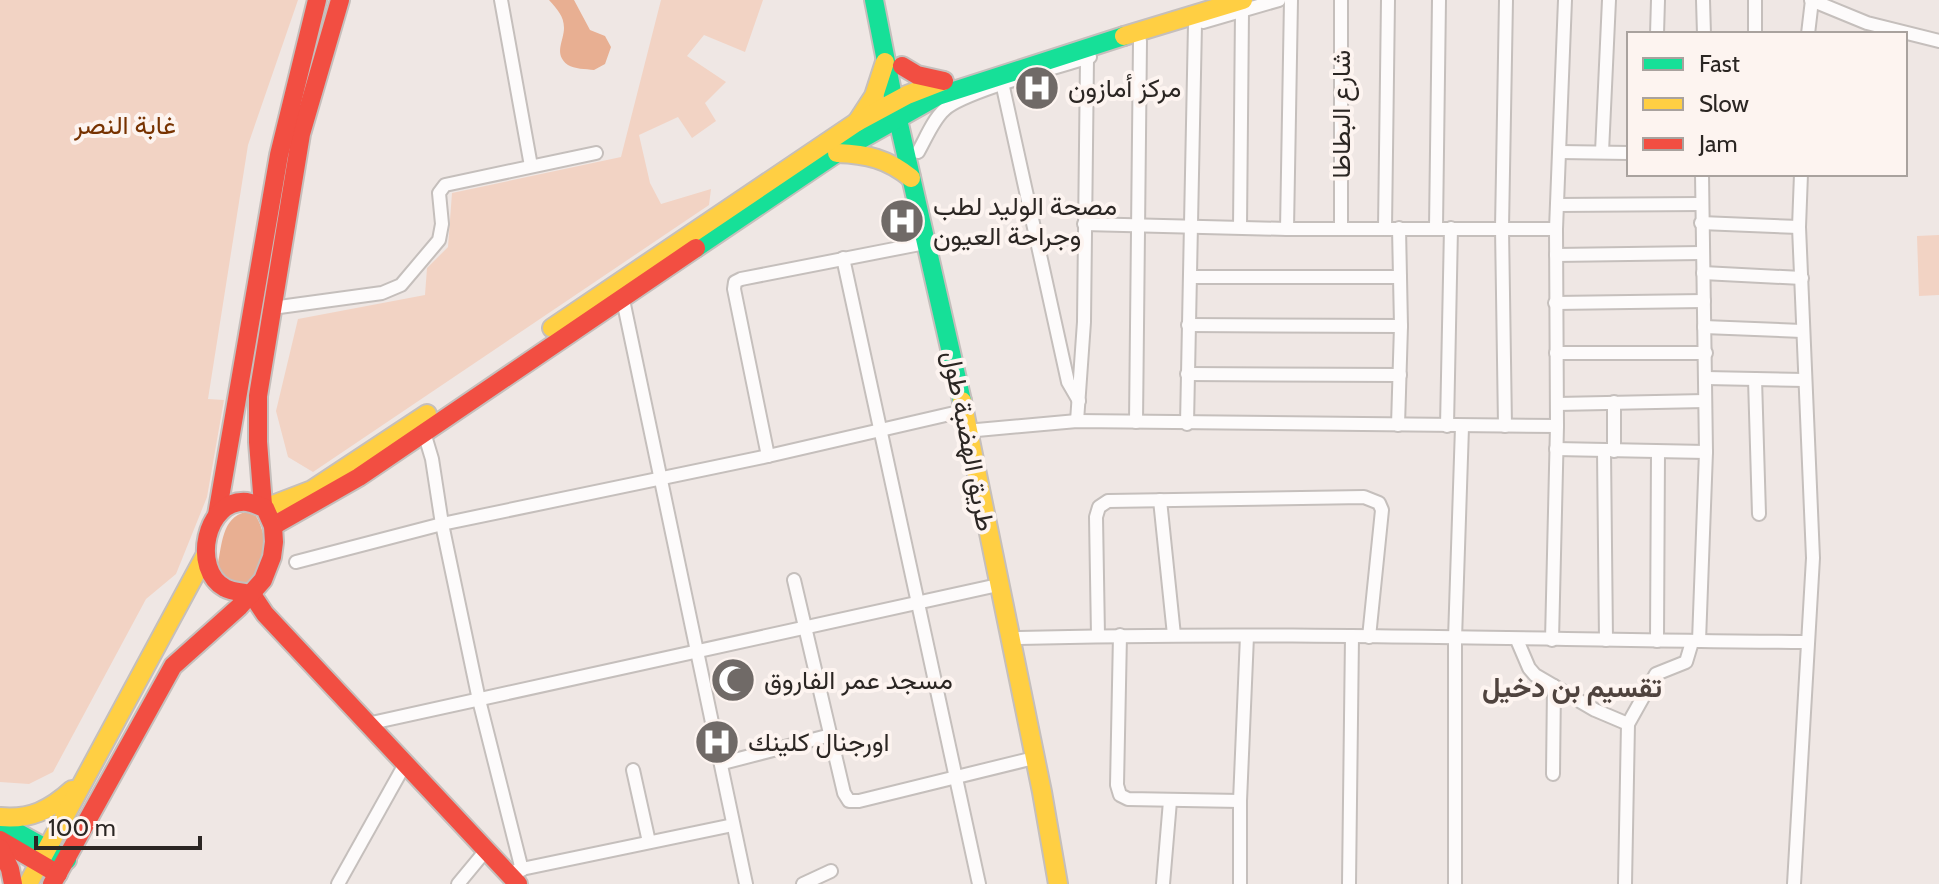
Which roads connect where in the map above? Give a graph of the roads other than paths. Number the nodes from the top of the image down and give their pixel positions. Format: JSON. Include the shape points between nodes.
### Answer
{"nodes":[{"id":1,"x":317,"y":0,"type":"edge"},
{"id":2,"x":501,"y":0,"type":"edge"},
{"id":3,"x":874,"y":0,"type":"edge"},
{"id":4,"x":888,"y":0,"type":"edge"},
{"id":5,"x":1199,"y":0,"type":"edge"},
{"id":6,"x":1279,"y":0,"type":"edge"},
{"id":7,"x":1291,"y":0,"type":"edge"},
{"id":8,"x":1341,"y":0,"type":"edge"},
{"id":9,"x":1388,"y":0,"type":"edge"},
{"id":10,"x":1439,"y":0,"type":"edge"},
{"id":11,"x":1506,"y":0,"type":"edge"},
{"id":12,"x":1565,"y":0,"type":"edge"},
{"id":13,"x":1609,"y":0,"type":"edge"},
{"id":14,"x":1658,"y":0,"type":"edge"},
{"id":15,"x":1703,"y":0,"type":"edge"},
{"id":16,"x":1755,"y":0,"type":"edge"},
{"id":17,"x":1811,"y":0,"type":"edge"},
{"id":18,"x":1826,"y":3,"type":"edge"},
{"id":19,"x":339,"y":4,"type":"edge"},
{"id":20,"x":1242,"y":6,"type":"edge"},
{"id":21,"x":1195,"y":24,"type":"junction"},
{"id":22,"x":1657,"y":32,"type":"edge"},
{"id":23,"x":1704,"y":32,"type":"edge"},
{"id":24,"x":1755,"y":32,"type":"edge"},
{"id":25,"x":1808,"y":32,"type":"edge"},
{"id":26,"x":1903,"y":32,"type":"edge"},
{"id":27,"x":1907,"y":33,"type":"edge"},
{"id":28,"x":1140,"y":41,"type":"junction"},
{"id":29,"x":1939,"y":41,"type":"edge"},
{"id":30,"x":1087,"y":58,"type":"junction"},
{"id":31,"x":894,"y":63,"type":"junction"},
{"id":32,"x":1001,"y":80,"type":"junction"},
{"id":33,"x":944,"y":81,"type":"junction"},
{"id":34,"x":902,"y":106,"type":"junction"},
{"id":35,"x":857,"y":122,"type":"junction"},
{"id":36,"x":918,"y":152,"type":"junction"},
{"id":37,"x":1560,"y":152,"type":"junction"},
{"id":38,"x":1602,"y":152,"type":"junction"},
{"id":39,"x":596,"y":153,"type":"dead end"},
{"id":40,"x":837,"y":153,"type":"junction"},
{"id":41,"x":1627,"y":153,"type":"edge"},
{"id":42,"x":288,"y":157,"type":"junction"},
{"id":43,"x":531,"y":166,"type":"junction"},
{"id":44,"x":1702,"y":176,"type":"edge"},
{"id":45,"x":1801,"y":176,"type":"edge"},
{"id":46,"x":911,"y":178,"type":"junction"},
{"id":47,"x":746,"y":204,"type":"junction"},
{"id":48,"x":1701,"y":204,"type":"junction"},
{"id":49,"x":1557,"y":205,"type":"junction"},
{"id":50,"x":1701,"y":223,"type":"junction"},
{"id":51,"x":1084,"y":224,"type":"junction"},
{"id":52,"x":1138,"y":225,"type":"junction"},
{"id":53,"x":1191,"y":227,"type":"junction"},
{"id":54,"x":1240,"y":227,"type":"junction"},
{"id":55,"x":1436,"y":227,"type":"junction"},
{"id":56,"x":1799,"y":227,"type":"junction"},
{"id":57,"x":1341,"y":228,"type":"junction"},
{"id":58,"x":1392,"y":228,"type":"junction"},
{"id":59,"x":1451,"y":228,"type":"junction"},
{"id":60,"x":1502,"y":228,"type":"junction"},
{"id":61,"x":1287,"y":229,"type":"junction"},
{"id":62,"x":1556,"y":229,"type":"junction"},
{"id":63,"x":925,"y":243,"type":"junction"},
{"id":64,"x":1701,"y":253,"type":"junction"},
{"id":65,"x":1556,"y":255,"type":"junction"},
{"id":66,"x":843,"y":258,"type":"junction"},
{"id":67,"x":1703,"y":273,"type":"junction"},
{"id":68,"x":1190,"y":277,"type":"junction"},
{"id":69,"x":1400,"y":277,"type":"junction"},
{"id":70,"x":1802,"y":278,"type":"junction"},
{"id":71,"x":620,"y":288,"type":"junction"},
{"id":72,"x":1704,"y":301,"type":"junction"},
{"id":73,"x":1555,"y":303,"type":"junction"},
{"id":74,"x":272,"y":308,"type":"junction"},
{"id":75,"x":1188,"y":325,"type":"junction"},
{"id":76,"x":1401,"y":326,"type":"junction"},
{"id":77,"x":1704,"y":327,"type":"junction"},
{"id":78,"x":249,"y":329,"type":"junction"},
{"id":79,"x":1802,"y":331,"type":"junction"},
{"id":80,"x":268,"y":333,"type":"junction"},
{"id":81,"x":1083,"y":334,"type":"junction"},
{"id":82,"x":1058,"y":336,"type":"junction"},
{"id":83,"x":1556,"y":353,"type":"junction"},
{"id":84,"x":1706,"y":353,"type":"junction"},
{"id":85,"x":1187,"y":374,"type":"junction"},
{"id":86,"x":1400,"y":375,"type":"junction"},
{"id":87,"x":1706,"y":378,"type":"junction"},
{"id":88,"x":1755,"y":379,"type":"junction"},
{"id":89,"x":1804,"y":380,"type":"junction"},
{"id":90,"x":1079,"y":401,"type":"junction"},
{"id":91,"x":1705,"y":401,"type":"junction"},
{"id":92,"x":1614,"y":402,"type":"junction"},
{"id":93,"x":1557,"y":404,"type":"junction"},
{"id":94,"x":963,"y":411,"type":"junction"},
{"id":95,"x":1077,"y":421,"type":"junction"},
{"id":96,"x":1136,"y":422,"type":"junction"},
{"id":97,"x":1187,"y":424,"type":"junction"},
{"id":98,"x":1398,"y":425,"type":"junction"},
{"id":99,"x":1447,"y":426,"type":"junction"},
{"id":100,"x":1505,"y":426,"type":"junction"},
{"id":101,"x":1557,"y":426,"type":"junction"},
{"id":102,"x":422,"y":427,"type":"junction"},
{"id":103,"x":1462,"y":427,"type":"junction"},
{"id":104,"x":879,"y":430,"type":"junction"},
{"id":105,"x":977,"y":430,"type":"junction"},
{"id":106,"x":1556,"y":449,"type":"junction"},
{"id":107,"x":1609,"y":451,"type":"junction"},
{"id":108,"x":1658,"y":452,"type":"junction"},
{"id":109,"x":1706,"y":452,"type":"junction"},
{"id":110,"x":768,"y":456,"type":"junction"},
{"id":111,"x":261,"y":467,"type":"junction"},
{"id":112,"x":662,"y":478,"type":"junction"},
{"id":113,"x":312,"y":490,"type":"junction"},
{"id":114,"x":1160,"y":500,"type":"junction"},
{"id":115,"x":264,"y":506,"type":"junction"},
{"id":116,"x":1759,"y":514,"type":"dead end"},
{"id":117,"x":217,"y":515,"type":"junction"},
{"id":118,"x":442,"y":524,"type":"junction"},
{"id":119,"x":273,"y":526,"type":"junction"},
{"id":120,"x":205,"y":556,"type":"junction"},
{"id":121,"x":296,"y":562,"type":"dead end"},
{"id":122,"x":794,"y":580,"type":"dead end"},
{"id":123,"x":998,"y":585,"type":"junction"},
{"id":124,"x":254,"y":590,"type":"junction"},
{"id":125,"x":917,"y":603,"type":"junction"},
{"id":126,"x":807,"y":629,"type":"junction"},
{"id":127,"x":1120,"y":635,"type":"junction"},
{"id":128,"x":1174,"y":635,"type":"junction"},
{"id":129,"x":1098,"y":636,"type":"junction"},
{"id":130,"x":1247,"y":636,"type":"junction"},
{"id":131,"x":1352,"y":636,"type":"junction"},
{"id":132,"x":1369,"y":637,"type":"junction"},
{"id":133,"x":1019,"y":638,"type":"junction"},
{"id":134,"x":1455,"y":639,"type":"junction"},
{"id":135,"x":1517,"y":640,"type":"junction"},
{"id":136,"x":1552,"y":640,"type":"junction"},
{"id":137,"x":1606,"y":640,"type":"junction"},
{"id":138,"x":1657,"y":641,"type":"junction"},
{"id":139,"x":1696,"y":642,"type":"junction"},
{"id":140,"x":1806,"y":642,"type":"junction"},
{"id":141,"x":699,"y":651,"type":"junction"},
{"id":142,"x":1554,"y":686,"type":"junction"},
{"id":143,"x":132,"y":688,"type":"junction"},
{"id":144,"x":154,"y":700,"type":"junction"},
{"id":145,"x":479,"y":700,"type":"junction"},
{"id":146,"x":367,"y":724,"type":"junction"},
{"id":147,"x":1628,"y":724,"type":"junction"},
{"id":148,"x":831,"y":735,"type":"junction"},
{"id":149,"x":1034,"y":758,"type":"junction"},
{"id":150,"x":723,"y":763,"type":"junction"},
{"id":151,"x":405,"y":764,"type":"junction"},
{"id":152,"x":633,"y":770,"type":"dead end"},
{"id":153,"x":1553,"y":774,"type":"dead end"},
{"id":154,"x":85,"y":775,"type":"junction"},
{"id":155,"x":954,"y":777,"type":"junction"},
{"id":156,"x":1170,"y":801,"type":"junction"},
{"id":157,"x":1240,"y":801,"type":"junction"},
{"id":158,"x":0,"y":820,"type":"edge"},
{"id":159,"x":733,"y":825,"type":"junction"},
{"id":160,"x":0,"y":840,"type":"edge"},
{"id":161,"x":649,"y":842,"type":"junction"},
{"id":162,"x":0,"y":848,"type":"edge"},
{"id":163,"x":487,"y":849,"type":"junction"},
{"id":164,"x":44,"y":856,"type":"junction"},
{"id":165,"x":831,"y":871,"type":"dead end"},
{"id":166,"x":59,"y":873,"type":"edge"},
{"id":167,"x":516,"y":875,"type":"edge"},
{"id":168,"x":13,"y":884,"type":"edge"},
{"id":169,"x":28,"y":884,"type":"edge"},
{"id":170,"x":338,"y":884,"type":"edge"},
{"id":171,"x":458,"y":884,"type":"edge"},
{"id":172,"x":746,"y":884,"type":"edge"},
{"id":173,"x":803,"y":884,"type":"edge"},
{"id":174,"x":979,"y":884,"type":"edge"},
{"id":175,"x":1058,"y":884,"type":"edge"},
{"id":176,"x":1068,"y":884,"type":"edge"},
{"id":177,"x":1163,"y":884,"type":"edge"},
{"id":178,"x":1240,"y":884,"type":"edge"},
{"id":179,"x":1349,"y":884,"type":"edge"},
{"id":180,"x":1455,"y":884,"type":"edge"},
{"id":181,"x":1625,"y":884,"type":"edge"},
{"id":182,"x":1794,"y":884,"type":"edge"}],
"edges":[{"from":1,"to":19,"type":"main road"},
{"from":1,"to":42,"type":"main road"},
{"from":2,"to":43,"type":"street"},
{"from":3,"to":31,"type":"main road","name":"طريق الهضبة طول"},
{"from":4,"to":31,"type":"main road","name":"طريق الهضبة طول"},
{"from":5,"to":33,"type":"main road"},
{"from":6,"to":20,"type":"street"},
{"from":7,"to":61,"type":"street"},
{"from":8,"to":57,"type":"street","name":"شارع البطاطا"},
{"from":9,"to":58,"type":"street"},
{"from":10,"to":55,"type":"street"},
{"from":11,"to":60,"type":"street"},
{"from":12,"to":37,"type":"street"},
{"from":13,"to":38,"type":"street"},
{"from":14,"to":22,"type":"street"},
{"from":15,"to":23,"type":"street"},
{"from":16,"to":24,"type":"street"},
{"from":17,"to":18,"type":"street"},
{"from":17,"to":25,"type":"street"},
{"from":18,"to":26,"type":"street","via":[[1867,23]]},
{"from":19,"to":42,"type":"main road"},
{"from":20,"to":21,"type":"street"},
{"from":20,"to":32,"type":"main road"},
{"from":20,"to":54,"type":"street"},
{"from":21,"to":28,"type":"street"},
{"from":21,"to":53,"type":"street"},
{"from":27,"to":29,"type":"street"},
{"from":28,"to":30,"type":"street"},
{"from":28,"to":52,"type":"street"},
{"from":30,"to":32,"type":"street"},
{"from":30,"to":51,"type":"street"},
{"from":31,"to":33,"type":"main road"},
{"from":31,"to":34,"type":"main road","name":"طريق الهضبة طول"},
{"from":31,"to":35,"type":"main road"},
{"from":32,"to":34,"type":"main road"},
{"from":32,"to":36,"type":"street","via":[[944,110]]},
{"from":32,"to":82,"type":"street"},
{"from":33,"to":34,"type":"main road"},
{"from":34,"to":35,"type":"main road"},
{"from":34,"to":36,"type":"main road","name":"طريق الهضبة طول"},
{"from":34,"to":40,"type":"main road"},
{"from":34,"to":46,"type":"main road","name":"طريق الهضبة طول"},
{"from":35,"to":47,"type":"main road"},
{"from":36,"to":105,"type":"main road","name":"طريق الهضبة طول"},
{"from":37,"to":38,"type":"street"},
{"from":37,"to":49,"type":"street"},
{"from":38,"to":41,"type":"street"},
{"from":39,"to":43,"type":"street"},
{"from":40,"to":46,"type":"main road","via":[[883,157]]},
{"from":40,"to":47,"type":"main road"},
{"from":42,"to":74,"type":"main road"},
{"from":42,"to":78,"type":"main road"},
{"from":43,"to":74,"type":"street","via":[[440,189],[439,240],[401,285],[382,293]]},
{"from":44,"to":48,"type":"street"},
{"from":45,"to":56,"type":"street"},
{"from":46,"to":63,"type":"main road","name":"طريق الهضبة طول"},
{"from":47,"to":71,"type":"main road"},
{"from":48,"to":49,"type":"street"},
{"from":48,"to":50,"type":"street"},
{"from":49,"to":62,"type":"street"},
{"from":50,"to":56,"type":"street"},
{"from":50,"to":64,"type":"street"},
{"from":51,"to":52,"type":"street"},
{"from":51,"to":81,"type":"street"},
{"from":52,"to":53,"type":"street"},
{"from":52,"to":96,"type":"street"},
{"from":53,"to":54,"type":"street"},
{"from":53,"to":68,"type":"street"},
{"from":54,"to":61,"type":"street"},
{"from":55,"to":58,"type":"street"},
{"from":55,"to":59,"type":"street"},
{"from":56,"to":70,"type":"street"},
{"from":57,"to":58,"type":"street"},
{"from":57,"to":61,"type":"street"},
{"from":58,"to":69,"type":"street"},
{"from":59,"to":60,"type":"street"},
{"from":59,"to":99,"type":"street"},
{"from":60,"to":62,"type":"street"},
{"from":60,"to":100,"type":"street"},
{"from":62,"to":65,"type":"street"},
{"from":63,"to":66,"type":"street"},
{"from":63,"to":94,"type":"main road","name":"طريق الهضبة طول"},
{"from":64,"to":65,"type":"street"},
{"from":64,"to":67,"type":"street"},
{"from":65,"to":73,"type":"street"},
{"from":66,"to":104,"type":"street"},
{"from":66,"to":110,"type":"street","via":[[735,282]]},
{"from":67,"to":70,"type":"street"},
{"from":67,"to":72,"type":"street"},
{"from":68,"to":69,"type":"street"},
{"from":68,"to":75,"type":"street"},
{"from":69,"to":76,"type":"street"},
{"from":70,"to":79,"type":"street"},
{"from":71,"to":102,"type":"main road"},
{"from":71,"to":112,"type":"street"},
{"from":72,"to":73,"type":"street"},
{"from":72,"to":77,"type":"street"},
{"from":73,"to":83,"type":"street"},
{"from":74,"to":80,"type":"main road"},
{"from":75,"to":76,"type":"street"},
{"from":75,"to":85,"type":"street"},
{"from":76,"to":86,"type":"street"},
{"from":77,"to":79,"type":"street"},
{"from":77,"to":84,"type":"street"},
{"from":78,"to":80,"type":"main road"},
{"from":78,"to":117,"type":"main road"},
{"from":79,"to":89,"type":"street"},
{"from":80,"to":111,"type":"main road","via":[[258,396]]},
{"from":81,"to":82,"type":"street"},
{"from":81,"to":90,"type":"street"},
{"from":82,"to":90,"type":"street","via":[[1068,382]]},
{"from":83,"to":84,"type":"street"},
{"from":83,"to":93,"type":"street"},
{"from":84,"to":87,"type":"street"},
{"from":85,"to":86,"type":"street"},
{"from":85,"to":97,"type":"street"},
{"from":86,"to":98,"type":"street"},
{"from":87,"to":88,"type":"street"},
{"from":87,"to":91,"type":"street"},
{"from":88,"to":89,"type":"street"},
{"from":88,"to":116,"type":"street"},
{"from":89,"to":140,"type":"street","via":[[1813,558]]},
{"from":90,"to":95,"type":"street"},
{"from":91,"to":92,"type":"street"},
{"from":91,"to":109,"type":"street"},
{"from":92,"to":93,"type":"street"},
{"from":92,"to":107,"type":"street"},
{"from":93,"to":101,"type":"street"},
{"from":94,"to":104,"type":"street"},
{"from":94,"to":123,"type":"main road","name":"طريق الهضبة طول"},
{"from":95,"to":96,"type":"street"},
{"from":95,"to":105,"type":"street"},
{"from":96,"to":97,"type":"street"},
{"from":97,"to":98,"type":"street"},
{"from":98,"to":99,"type":"street"},
{"from":99,"to":103,"type":"street"},
{"from":100,"to":101,"type":"street"},
{"from":100,"to":103,"type":"street"},
{"from":101,"to":106,"type":"street"},
{"from":102,"to":113,"type":"main road"},
{"from":102,"to":118,"type":"street"},
{"from":102,"to":119,"type":"main road","via":[[359,477]]},
{"from":103,"to":134,"type":"street"},
{"from":104,"to":110,"type":"street"},
{"from":104,"to":125,"type":"street"},
{"from":105,"to":133,"type":"main road","name":"طريق الهضبة طول"},
{"from":106,"to":107,"type":"street"},
{"from":106,"to":136,"type":"street"},
{"from":107,"to":108,"type":"street"},
{"from":107,"to":137,"type":"street"},
{"from":108,"to":109,"type":"street"},
{"from":108,"to":138,"type":"street"},
{"from":109,"to":139,"type":"street"},
{"from":110,"to":112,"type":"street"},
{"from":111,"to":113,"type":"main road","via":[[289,489]]},
{"from":111,"to":115,"type":"main road"},
{"from":112,"to":118,"type":"street"},
{"from":112,"to":141,"type":"street"},
{"from":113,"to":115,"type":"main road"},
{"from":114,"to":128,"type":"street"},
{"from":114,"to":129,"type":"street","via":[[1108,501],[1099,507]]},
{"from":114,"to":132,"type":"street","via":[[1364,497],[1379,503]]},
{"from":115,"to":117,"type":"main road","via":[[239,502]]},
{"from":115,"to":119,"type":"main road"},
{"from":117,"to":120,"type":"main road"},
{"from":118,"to":121,"type":"street"},
{"from":118,"to":145,"type":"street"},
{"from":119,"to":124,"type":"main road","via":[[272,557]]},
{"from":120,"to":124,"type":"main road","via":[[207,569],[224,589],[237,594]]},
{"from":120,"to":143,"type":"main road"},
{"from":122,"to":126,"type":"street"},
{"from":123,"to":125,"type":"street"},
{"from":123,"to":149,"type":"main road","name":"طريق الهضبة طول"},
{"from":124,"to":144,"type":"main road","via":[[177,660]]},
{"from":124,"to":146,"type":"main road","via":[[265,614]]},
{"from":125,"to":126,"type":"street"},
{"from":125,"to":155,"type":"street"},
{"from":126,"to":141,"type":"street"},
{"from":126,"to":148,"type":"street"},
{"from":127,"to":128,"type":"street"},
{"from":127,"to":129,"type":"street"},
{"from":127,"to":156,"type":"street","via":[[1118,791],[1128,799]]},
{"from":128,"to":130,"type":"street"},
{"from":129,"to":133,"type":"street"},
{"from":130,"to":131,"type":"street"},
{"from":130,"to":157,"type":"street"},
{"from":131,"to":132,"type":"street"},
{"from":131,"to":179,"type":"street"},
{"from":132,"to":134,"type":"street"},
{"from":133,"to":176,"type":"main road","name":"طريق الهضبة طول"},
{"from":134,"to":135,"type":"street"},
{"from":134,"to":180,"type":"street"},
{"from":135,"to":136,"type":"street"},
{"from":135,"to":142,"type":"street","via":[[1529,668]]},
{"from":136,"to":137,"type":"street"},
{"from":137,"to":138,"type":"street"},
{"from":138,"to":139,"type":"street"},
{"from":139,"to":140,"type":"street"},
{"from":139,"to":147,"type":"street","via":[[1686,662],[1656,674]]},
{"from":140,"to":182,"type":"street"},
{"from":141,"to":145,"type":"street"},
{"from":141,"to":150,"type":"street"},
{"from":142,"to":147,"type":"street"},
{"from":142,"to":153,"type":"street"},
{"from":143,"to":144,"type":"main road"},
{"from":143,"to":154,"type":"main road"},
{"from":144,"to":166,"type":"main road"},
{"from":145,"to":146,"type":"street"},
{"from":145,"to":167,"type":"street"},
{"from":146,"to":151,"type":"main road"},
{"from":147,"to":181,"type":"street"},
{"from":148,"to":150,"type":"street"},
{"from":148,"to":155,"type":"street","via":[[849,801]]},
{"from":149,"to":155,"type":"street"},
{"from":149,"to":175,"type":"main road","name":"طريق الهضبة طول"},
{"from":150,"to":159,"type":"street"},
{"from":151,"to":163,"type":"main road"},
{"from":151,"to":170,"type":"street"},
{"from":152,"to":161,"type":"street"},
{"from":154,"to":158,"type":"main road","via":[[38,817]]},
{"from":154,"to":164,"type":"main road"},
{"from":155,"to":174,"type":"street"},
{"from":156,"to":157,"type":"street"},
{"from":156,"to":177,"type":"street"},
{"from":157,"to":178,"type":"street"},
{"from":158,"to":164,"type":"main road"},
{"from":159,"to":161,"type":"street"},
{"from":159,"to":172,"type":"street"},
{"from":160,"to":164,"type":"main road"},
{"from":161,"to":167,"type":"street"},
{"from":162,"to":168,"type":"main road"},
{"from":163,"to":167,"type":"main road"},
{"from":163,"to":171,"type":"street"},
{"from":164,"to":166,"type":"main road"},
{"from":164,"to":169,"type":"main road"},
{"from":165,"to":173,"type":"street"}]}
